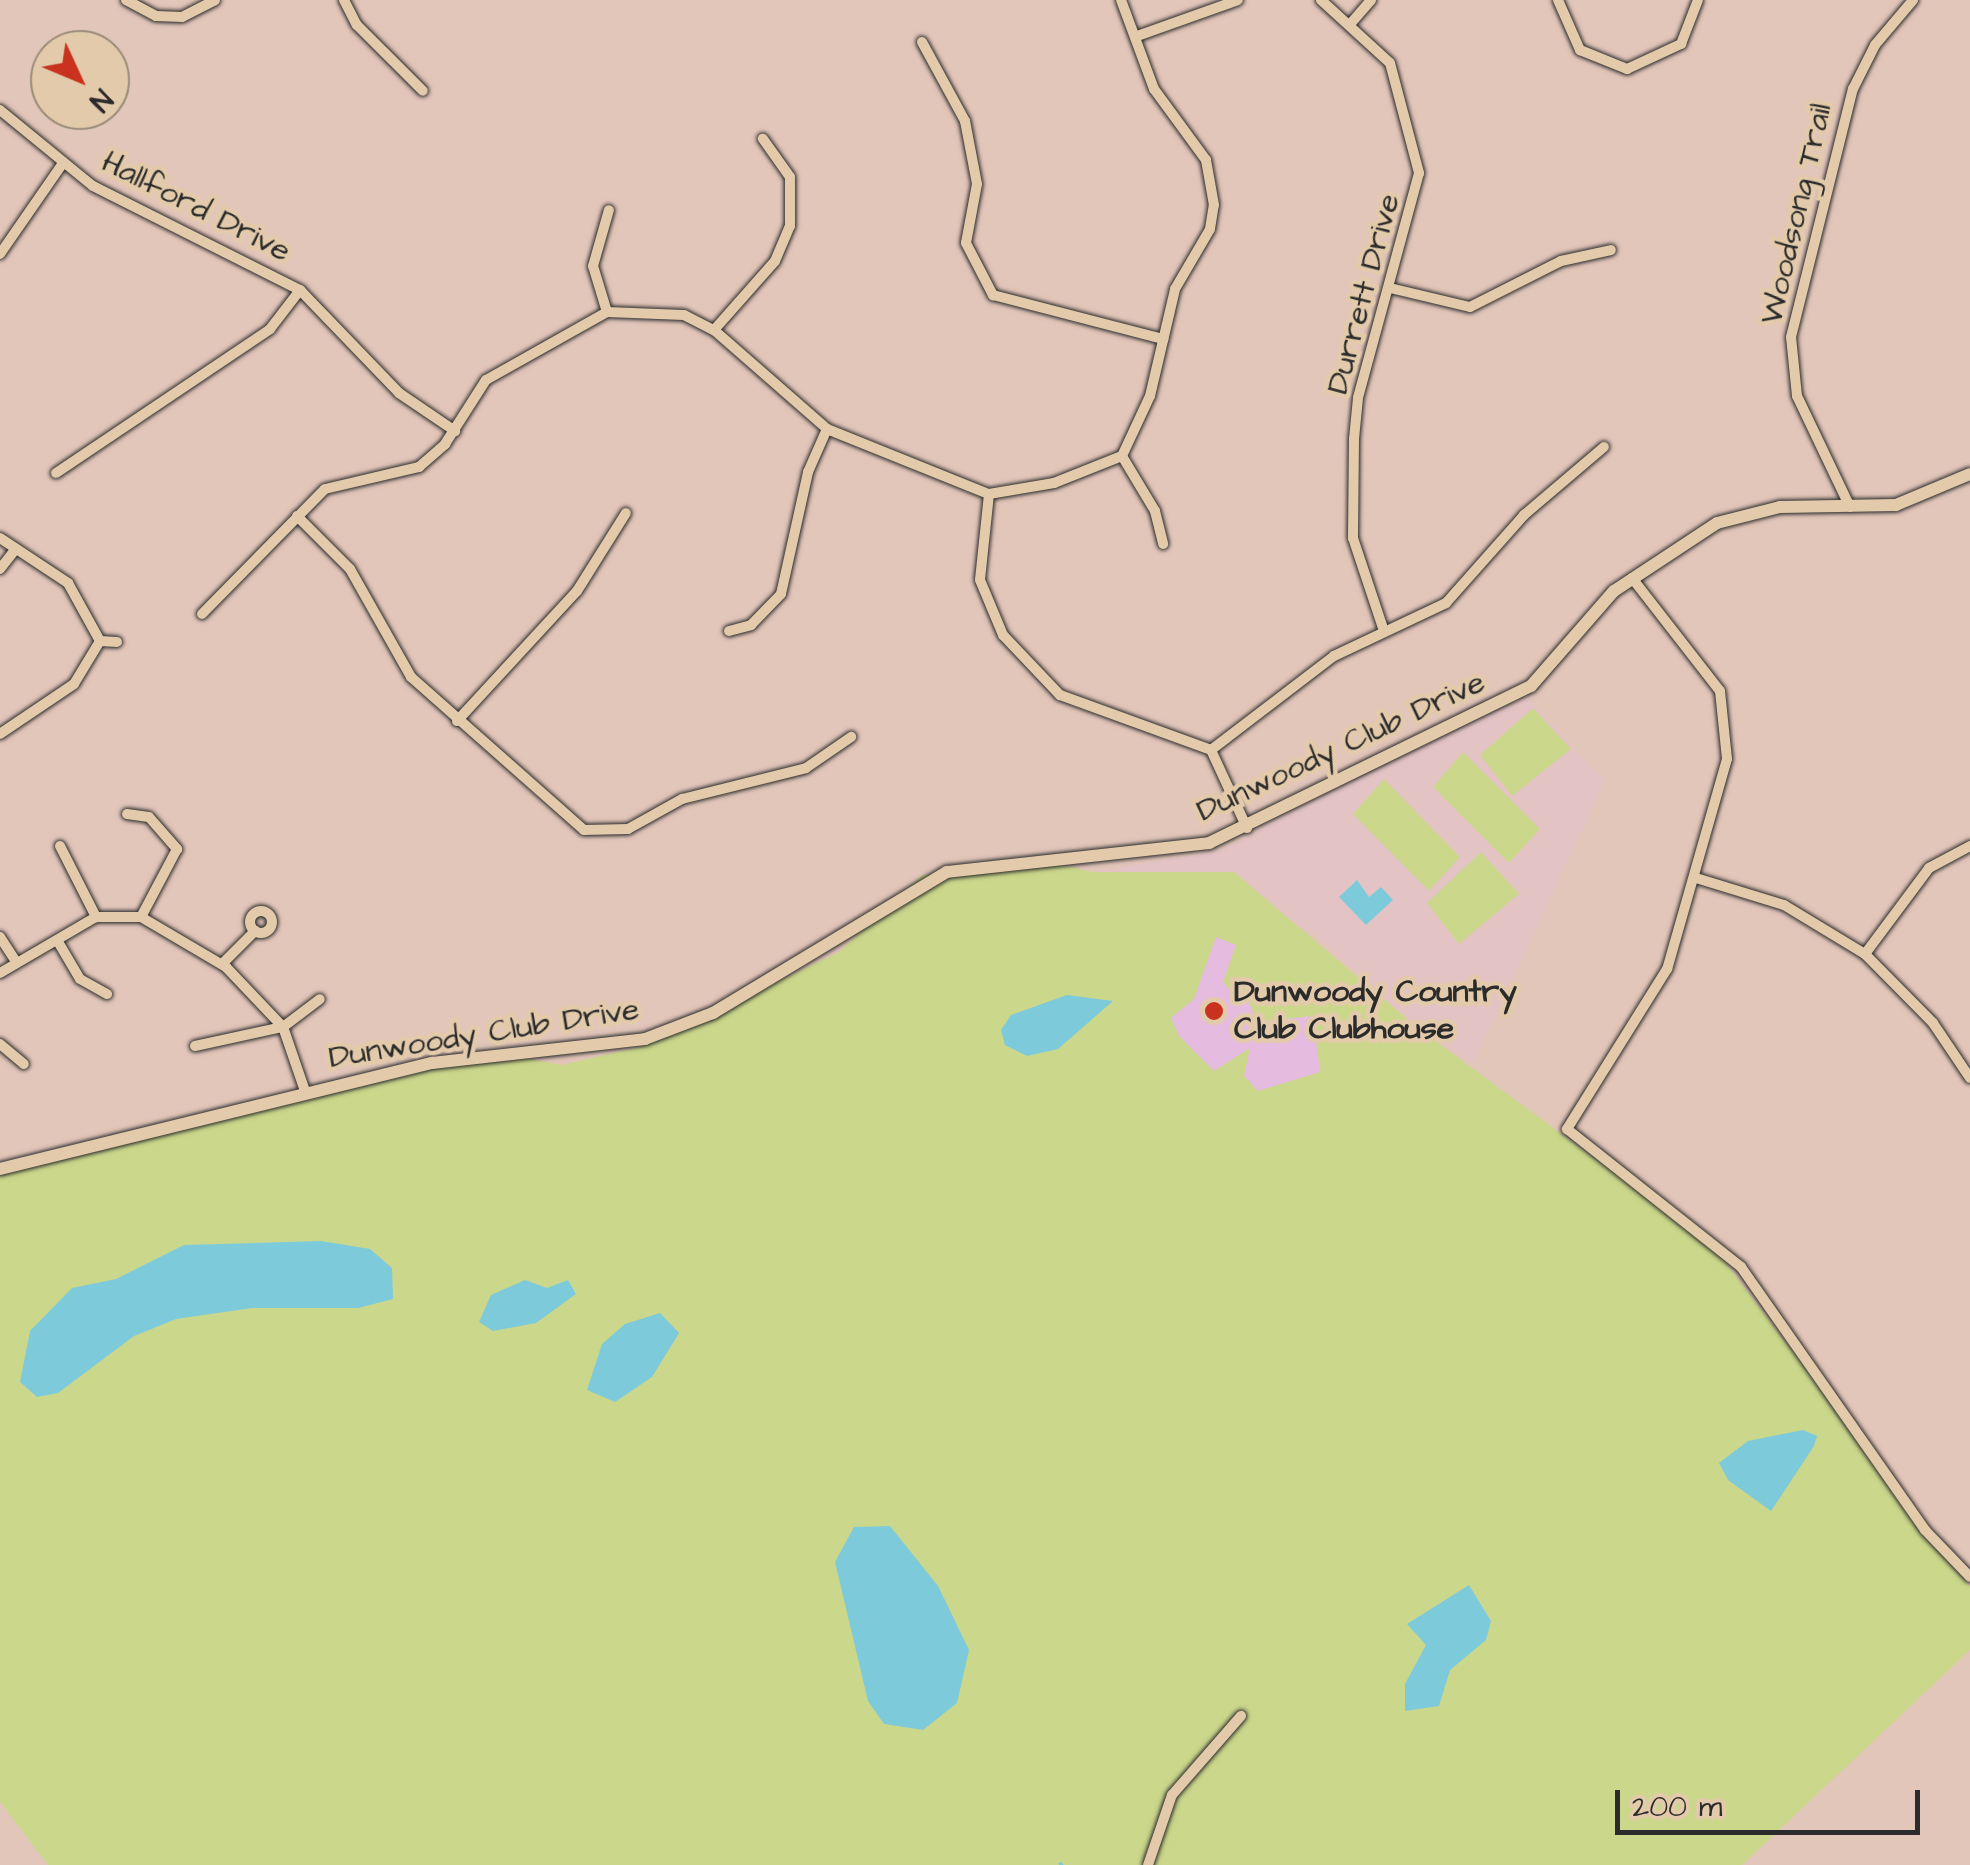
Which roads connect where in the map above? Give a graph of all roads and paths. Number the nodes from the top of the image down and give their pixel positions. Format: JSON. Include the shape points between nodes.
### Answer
{"nodes":[{"id":1,"x":126,"y":0,"type":"edge"},
{"id":2,"x":215,"y":0,"type":"edge"},
{"id":3,"x":344,"y":0,"type":"edge"},
{"id":4,"x":1121,"y":0,"type":"edge"},
{"id":5,"x":1238,"y":0,"type":"edge"},
{"id":6,"x":1321,"y":0,"type":"edge"},
{"id":7,"x":1371,"y":0,"type":"edge"},
{"id":8,"x":1558,"y":0,"type":"edge"},
{"id":9,"x":1698,"y":0,"type":"edge"},
{"id":10,"x":1913,"y":0,"type":"edge"},
{"id":11,"x":1352,"y":22,"type":"junction"},
{"id":12,"x":1137,"y":36,"type":"junction"},
{"id":13,"x":922,"y":42,"type":"dead end"},
{"id":14,"x":423,"y":91,"type":"dead end"},
{"id":15,"x":0,"y":110,"type":"edge"},
{"id":16,"x":763,"y":139,"type":"dead end"},
{"id":17,"x":63,"y":163,"type":"junction"},
{"id":18,"x":609,"y":210,"type":"dead end"},
{"id":19,"x":1611,"y":250,"type":"dead end"},
{"id":20,"x":0,"y":254,"type":"edge"},
{"id":21,"x":1390,"y":288,"type":"junction"},
{"id":22,"x":300,"y":290,"type":"junction"},
{"id":23,"x":607,"y":312,"type":"junction"},
{"id":24,"x":714,"y":330,"type":"junction"},
{"id":25,"x":1164,"y":339,"type":"junction"},
{"id":26,"x":827,"y":430,"type":"junction"},
{"id":27,"x":455,"y":431,"type":"junction"},
{"id":28,"x":1604,"y":447,"type":"dead end"},
{"id":29,"x":1122,"y":456,"type":"junction"},
{"id":30,"x":56,"y":472,"type":"dead end"},
{"id":31,"x":1970,"y":474,"type":"edge"},
{"id":32,"x":988,"y":494,"type":"junction"},
{"id":33,"x":1850,"y":507,"type":"junction"},
{"id":34,"x":626,"y":513,"type":"dead end"},
{"id":35,"x":297,"y":516,"type":"junction"},
{"id":36,"x":0,"y":538,"type":"edge"},
{"id":37,"x":1163,"y":544,"type":"dead end"},
{"id":38,"x":15,"y":550,"type":"junction"},
{"id":39,"x":0,"y":569,"type":"edge"},
{"id":40,"x":1632,"y":578,"type":"junction"},
{"id":41,"x":202,"y":614,"type":"dead end"},
{"id":42,"x":728,"y":630,"type":"dead end"},
{"id":43,"x":1384,"y":631,"type":"junction"},
{"id":44,"x":100,"y":641,"type":"junction"},
{"id":45,"x":116,"y":642,"type":"dead end"},
{"id":46,"x":457,"y":722,"type":"junction"},
{"id":47,"x":0,"y":734,"type":"edge"},
{"id":48,"x":852,"y":737,"type":"dead end"},
{"id":49,"x":1211,"y":750,"type":"junction"},
{"id":50,"x":127,"y":814,"type":"dead end"},
{"id":51,"x":1246,"y":828,"type":"junction"},
{"id":52,"x":60,"y":846,"type":"dead end"},
{"id":53,"x":1970,"y":846,"type":"edge"},
{"id":54,"x":1696,"y":878,"type":"junction"},
{"id":55,"x":96,"y":917,"type":"junction"},
{"id":56,"x":140,"y":917,"type":"junction"},
{"id":57,"x":255,"y":931,"type":"dead end"},
{"id":58,"x":0,"y":936,"type":"edge"},
{"id":59,"x":57,"y":940,"type":"junction"},
{"id":60,"x":1865,"y":954,"type":"junction"},
{"id":61,"x":14,"y":960,"type":"junction"},
{"id":62,"x":222,"y":964,"type":"junction"},
{"id":63,"x":0,"y":973,"type":"edge"},
{"id":64,"x":107,"y":994,"type":"dead end"},
{"id":65,"x":320,"y":999,"type":"dead end"},
{"id":66,"x":283,"y":1028,"type":"junction"},
{"id":67,"x":0,"y":1044,"type":"edge"},
{"id":68,"x":195,"y":1046,"type":"dead end"},
{"id":69,"x":24,"y":1064,"type":"dead end"},
{"id":70,"x":1970,"y":1078,"type":"edge"},
{"id":71,"x":305,"y":1091,"type":"junction"},
{"id":72,"x":0,"y":1169,"type":"edge"},
{"id":73,"x":1970,"y":1578,"type":"edge"},
{"id":74,"x":1240,"y":1716,"type":"dead end"},
{"id":75,"x":1148,"y":1865,"type":"edge"}],
"edges":[{"from":1,"to":2,"type":"street","via":[[156,16],[182,17]]},
{"from":3,"to":14,"type":"street","via":[[356,26]]},
{"from":4,"to":12,"type":"street"},
{"from":5,"to":12,"type":"street"},
{"from":6,"to":11,"type":"street","name":"Durrett Drive"},
{"from":7,"to":11,"type":"street"},
{"from":8,"to":9,"type":"street","via":[[1580,50],[1628,69],[1681,44]]},
{"from":10,"to":33,"type":"street","name":"Woodsong Trail","via":[[1875,45],[1853,89],[1791,337],[1797,396]]},
{"from":11,"to":21,"type":"street","name":"Durrett Drive","via":[[1390,63],[1418,158],[1419,188]]},
{"from":12,"to":25,"type":"street","via":[[1154,89],[1194,139],[1213,184],[1210,229],[1175,289]]},
{"from":13,"to":25,"type":"street","via":[[965,121],[976,184],[966,243],[993,296]]},
{"from":15,"to":17,"type":"street","name":"Hallford Drive"},
{"from":16,"to":24,"type":"street","via":[[790,177],[790,226],[775,262]]},
{"from":17,"to":20,"type":"street"},
{"from":17,"to":22,"type":"street","name":"Hallford Drive","via":[[126,205]]},
{"from":18,"to":23,"type":"street","via":[[593,266]]},
{"from":19,"to":21,"type":"street","via":[[1546,266],[1470,307]]},
{"from":21,"to":43,"type":"street","name":"Durrett Drive","via":[[1358,398],[1352,495],[1358,562]]},
{"from":22,"to":27,"type":"street","name":"Hallford Drive","via":[[399,393]]},
{"from":22,"to":30,"type":"street","via":[[270,329]]},
{"from":23,"to":24,"type":"street","via":[[660,309]]},
{"from":23,"to":27,"type":"street","via":[[486,380]]},
{"from":24,"to":26,"type":"street"},
{"from":25,"to":29,"type":"street","via":[[1150,396]]},
{"from":26,"to":32,"type":"street"},
{"from":26,"to":42,"type":"street","via":[[808,472],[781,594],[751,624]]},
{"from":27,"to":35,"type":"street","via":[[419,467],[333,484]]},
{"from":28,"to":43,"type":"street","via":[[1536,504],[1446,603]]},
{"from":29,"to":32,"type":"street","via":[[1054,483]]},
{"from":29,"to":37,"type":"street","via":[[1155,511]]},
{"from":31,"to":33,"type":"street","name":"Dunwoody Club Drive","via":[[1915,501]]},
{"from":32,"to":49,"type":"street","via":[[980,580],[1002,635],[1060,695]]},
{"from":33,"to":40,"type":"street","name":"Dunwoody Club Drive","via":[[1746,514],[1693,535]]},
{"from":34,"to":46,"type":"street","via":[[577,591]]},
{"from":35,"to":41,"type":"street"},
{"from":35,"to":46,"type":"street","via":[[350,568],[411,677]]},
{"from":36,"to":38,"type":"street"},
{"from":38,"to":39,"type":"street"},
{"from":38,"to":44,"type":"street","via":[[68,583]]},
{"from":40,"to":51,"type":"street","name":"Dunwoody Club Drive","via":[[1531,686]]},
{"from":40,"to":54,"type":"street","via":[[1708,670],[1727,712],[1728,758]]},
{"from":43,"to":49,"type":"street","via":[[1322,664]]},
{"from":44,"to":45,"type":"street"},
{"from":44,"to":47,"type":"street","via":[[74,684]]},
{"from":46,"to":48,"type":"street","via":[[564,820],[600,832],[628,829],[709,790],[806,768]]},
{"from":49,"to":51,"type":"street"},
{"from":50,"to":56,"type":"street","via":[[149,817],[176,849]]},
{"from":51,"to":71,"type":"street","name":"Dunwoody Club Drive","via":[[1182,848],[947,872],[713,1013],[645,1039],[451,1060]]},
{"from":52,"to":55,"type":"street"},
{"from":53,"to":60,"type":"street","via":[[1929,868]]},
{"from":54,"to":60,"type":"street","via":[[1784,905]]},
{"from":54,"to":73,"type":"street","via":[[1654,996],[1568,1118],[1577,1140],[1741,1267],[1925,1530]]},
{"from":55,"to":56,"type":"street"},
{"from":55,"to":59,"type":"street"},
{"from":56,"to":62,"type":"street"},
{"from":57,"to":62,"type":"street"},
{"from":58,"to":61,"type":"street"},
{"from":59,"to":61,"type":"street"},
{"from":59,"to":64,"type":"street","via":[[80,979]]},
{"from":60,"to":70,"type":"street","via":[[1914,1001]]},
{"from":61,"to":63,"type":"street"},
{"from":62,"to":66,"type":"street"},
{"from":65,"to":66,"type":"street"},
{"from":66,"to":68,"type":"street"},
{"from":66,"to":71,"type":"street"},
{"from":67,"to":69,"type":"street"},
{"from":71,"to":72,"type":"street","name":"Dunwoody Club Drive"},
{"from":74,"to":75,"type":"street","via":[[1172,1796]]}]}
